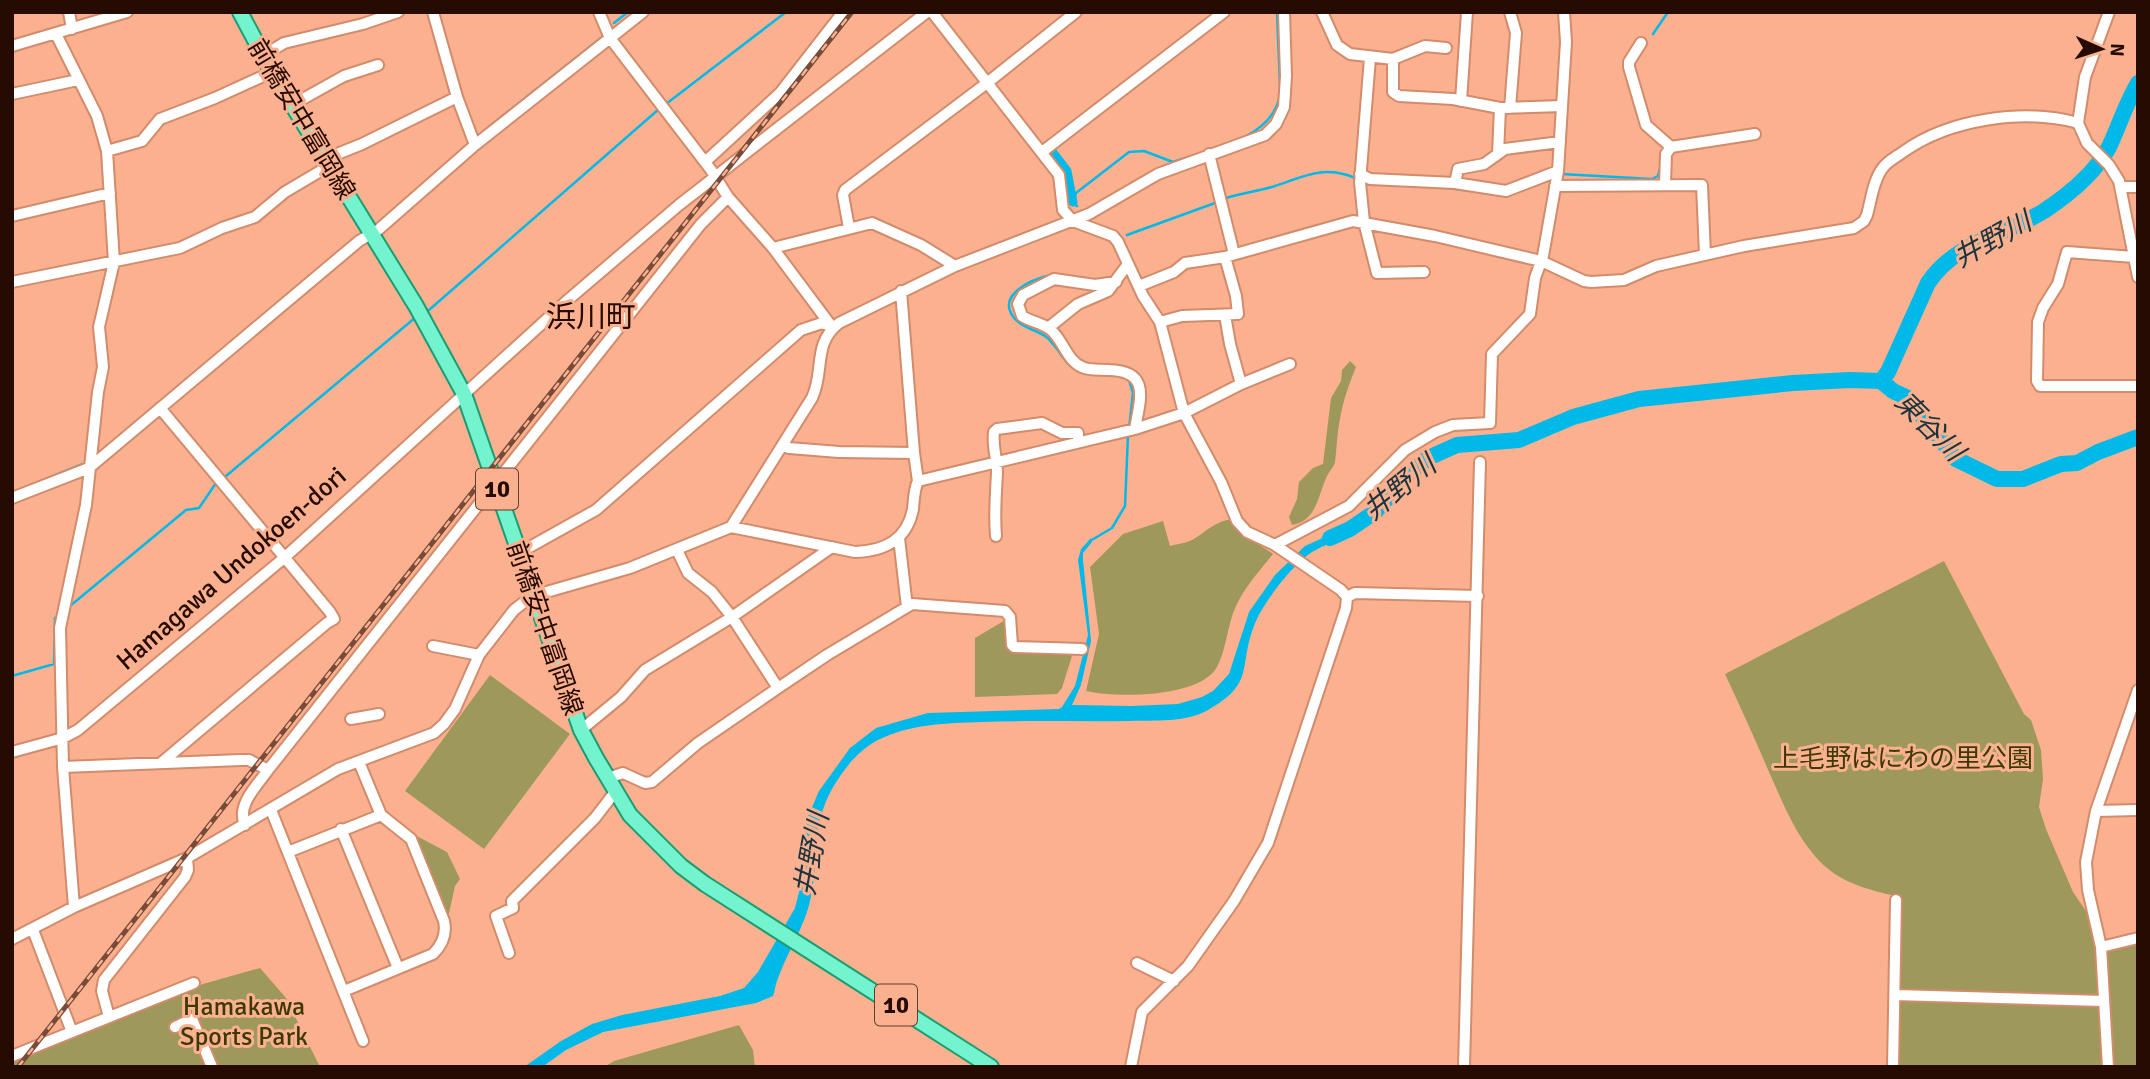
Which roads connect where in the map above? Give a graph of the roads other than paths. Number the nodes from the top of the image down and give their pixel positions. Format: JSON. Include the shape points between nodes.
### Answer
{"nodes":[{"id":1,"x":69,"y":12,"type":"edge"},
{"id":2,"x":127,"y":12,"type":"edge"},
{"id":3,"x":240,"y":12,"type":"edge"},
{"id":4,"x":398,"y":12,"type":"edge"},
{"id":5,"x":433,"y":12,"type":"edge"},
{"id":6,"x":598,"y":12,"type":"edge"},
{"id":7,"x":643,"y":12,"type":"edge"},
{"id":8,"x":843,"y":12,"type":"edge"},
{"id":9,"x":930,"y":12,"type":"edge"},
{"id":10,"x":1076,"y":12,"type":"edge"},
{"id":11,"x":1224,"y":12,"type":"edge"},
{"id":12,"x":1284,"y":12,"type":"edge"},
{"id":13,"x":1322,"y":12,"type":"edge"},
{"id":14,"x":1467,"y":12,"type":"edge"},
{"id":15,"x":1510,"y":12,"type":"edge"},
{"id":16,"x":1564,"y":12,"type":"edge"},
{"id":17,"x":2109,"y":12,"type":"edge"},
{"id":18,"x":72,"y":29,"type":"junction"},
{"id":19,"x":56,"y":34,"type":"junction"},
{"id":20,"x":610,"y":38,"type":"junction"},
{"id":21,"x":1641,"y":43,"type":"dead end"},
{"id":22,"x":12,"y":46,"type":"edge"},
{"id":23,"x":1446,"y":48,"type":"dead end"},
{"id":24,"x":263,"y":56,"type":"junction"},
{"id":25,"x":1370,"y":58,"type":"junction"},
{"id":26,"x":1393,"y":59,"type":"junction"},
{"id":27,"x":378,"y":65,"type":"dead end"},
{"id":28,"x":272,"y":72,"type":"junction"},
{"id":29,"x":78,"y":79,"type":"junction"},
{"id":30,"x":987,"y":83,"type":"junction"},
{"id":31,"x":12,"y":94,"type":"edge"},
{"id":32,"x":457,"y":97,"type":"junction"},
{"id":33,"x":1461,"y":100,"type":"junction"},
{"id":34,"x":292,"y":105,"type":"junction"},
{"id":35,"x":1562,"y":106,"type":"junction"},
{"id":36,"x":1505,"y":108,"type":"junction"},
{"id":37,"x":2078,"y":123,"type":"junction"},
{"id":38,"x":1755,"y":134,"type":"dead end"},
{"id":39,"x":1560,"y":142,"type":"junction"},
{"id":40,"x":475,"y":145,"type":"junction"},
{"id":41,"x":1671,"y":147,"type":"junction"},
{"id":42,"x":107,"y":151,"type":"junction"},
{"id":43,"x":1042,"y":152,"type":"junction"},
{"id":44,"x":1209,"y":154,"type":"junction"},
{"id":45,"x":1498,"y":154,"type":"junction"},
{"id":46,"x":327,"y":162,"type":"junction"},
{"id":47,"x":705,"y":162,"type":"junction"},
{"id":48,"x":1558,"y":171,"type":"junction"},
{"id":49,"x":1360,"y":174,"type":"junction"},
{"id":50,"x":715,"y":177,"type":"junction"},
{"id":51,"x":1455,"y":183,"type":"junction"},
{"id":52,"x":1665,"y":184,"type":"junction"},
{"id":53,"x":1555,"y":186,"type":"junction"},
{"id":54,"x":2121,"y":187,"type":"junction"},
{"id":55,"x":2138,"y":187,"type":"edge"},
{"id":56,"x":110,"y":192,"type":"junction"},
{"id":57,"x":728,"y":197,"type":"junction"},
{"id":58,"x":12,"y":216,"type":"edge"},
{"id":59,"x":1073,"y":221,"type":"junction"},
{"id":60,"x":1364,"y":222,"type":"junction"},
{"id":61,"x":849,"y":228,"type":"junction"},
{"id":62,"x":371,"y":233,"type":"junction"},
{"id":63,"x":773,"y":248,"type":"junction"},
{"id":64,"x":1705,"y":255,"type":"junction"},
{"id":65,"x":1230,"y":256,"type":"junction"},
{"id":66,"x":2134,"y":257,"type":"junction"},
{"id":67,"x":1541,"y":261,"type":"junction"},
{"id":68,"x":114,"y":262,"type":"junction"},
{"id":69,"x":1128,"y":264,"type":"junction"},
{"id":70,"x":955,"y":266,"type":"junction"},
{"id":71,"x":1424,"y":272,"type":"dead end"},
{"id":72,"x":2138,"y":277,"type":"edge"},
{"id":73,"x":12,"y":282,"type":"edge"},
{"id":74,"x":1116,"y":282,"type":"junction"},
{"id":75,"x":1139,"y":286,"type":"junction"},
{"id":76,"x":901,"y":291,"type":"junction"},
{"id":77,"x":1225,"y":315,"type":"junction"},
{"id":78,"x":1160,"y":322,"type":"junction"},
{"id":79,"x":833,"y":327,"type":"junction"},
{"id":80,"x":1048,"y":328,"type":"junction"},
{"id":81,"x":1290,"y":364,"type":"dead end"},
{"id":82,"x":1241,"y":384,"type":"junction"},
{"id":83,"x":2138,"y":386,"type":"edge"},
{"id":84,"x":464,"y":394,"type":"junction"},
{"id":85,"x":160,"y":408,"type":"junction"},
{"id":86,"x":1184,"y":413,"type":"junction"},
{"id":87,"x":1130,"y":429,"type":"junction"},
{"id":88,"x":1078,"y":442,"type":"junction"},
{"id":89,"x":784,"y":446,"type":"junction"},
{"id":90,"x":914,"y":453,"type":"junction"},
{"id":91,"x":1480,"y":462,"type":"dead end"},
{"id":92,"x":996,"y":463,"type":"junction"},
{"id":93,"x":89,"y":467,"type":"junction"},
{"id":94,"x":918,"y":481,"type":"junction"},
{"id":95,"x":495,"y":484,"type":"junction"},
{"id":96,"x":12,"y":498,"type":"edge"},
{"id":97,"x":732,"y":527,"type":"junction"},
{"id":98,"x":996,"y":536,"type":"dead end"},
{"id":99,"x":899,"y":538,"type":"junction"},
{"id":100,"x":1275,"y":545,"type":"junction"},
{"id":101,"x":832,"y":547,"type":"junction"},
{"id":102,"x":677,"y":550,"type":"junction"},
{"id":103,"x":519,"y":553,"type":"junction"},
{"id":104,"x":284,"y":558,"type":"junction"},
{"id":105,"x":1478,"y":596,"type":"junction"},
{"id":106,"x":1347,"y":597,"type":"junction"},
{"id":107,"x":533,"y":598,"type":"junction"},
{"id":108,"x":907,"y":607,"type":"junction"},
{"id":109,"x":732,"y":617,"type":"junction"},
{"id":110,"x":433,"y":646,"type":"dead end"},
{"id":111,"x":1081,"y":653,"type":"dead end"},
{"id":112,"x":479,"y":655,"type":"junction"},
{"id":113,"x":778,"y":688,"type":"junction"},
{"id":114,"x":2138,"y":690,"type":"edge"},
{"id":115,"x":2135,"y":710,"type":"edge"},
{"id":116,"x":379,"y":714,"type":"dead end"},
{"id":117,"x":351,"y":719,"type":"dead end"},
{"id":118,"x":581,"y":730,"type":"junction"},
{"id":119,"x":63,"y":738,"type":"junction"},
{"id":120,"x":12,"y":752,"type":"edge"},
{"id":121,"x":359,"y":762,"type":"junction"},
{"id":122,"x":161,"y":763,"type":"junction"},
{"id":123,"x":63,"y":767,"type":"junction"},
{"id":124,"x":268,"y":770,"type":"junction"},
{"id":125,"x":612,"y":786,"type":"junction"},
{"id":126,"x":271,"y":810,"type":"junction"},
{"id":127,"x":2138,"y":810,"type":"edge"},
{"id":128,"x":2096,"y":811,"type":"junction"},
{"id":129,"x":381,"y":815,"type":"junction"},
{"id":130,"x":245,"y":825,"type":"junction"},
{"id":131,"x":341,"y":829,"type":"junction"},
{"id":132,"x":288,"y":852,"type":"junction"},
{"id":133,"x":187,"y":858,"type":"junction"},
{"id":134,"x":1896,"y":900,"type":"dead end"},
{"id":135,"x":74,"y":907,"type":"junction"},
{"id":136,"x":33,"y":930,"type":"junction"},
{"id":137,"x":2138,"y":938,"type":"edge"},
{"id":138,"x":12,"y":939,"type":"edge"},
{"id":139,"x":2101,"y":947,"type":"junction"},
{"id":140,"x":509,"y":953,"type":"dead end"},
{"id":141,"x":1137,"y":962,"type":"dead end"},
{"id":142,"x":398,"y":968,"type":"junction"},
{"id":143,"x":1174,"y":981,"type":"junction"},
{"id":144,"x":194,"y":983,"type":"dead end"},
{"id":145,"x":344,"y":991,"type":"junction"},
{"id":146,"x":1895,"y":995,"type":"junction"},
{"id":147,"x":2104,"y":1000,"type":"junction"},
{"id":148,"x":109,"y":1017,"type":"junction"},
{"id":149,"x":175,"y":1027,"type":"dead end"},
{"id":150,"x":72,"y":1032,"type":"junction"},
{"id":151,"x":363,"y":1041,"type":"dead end"},
{"id":152,"x":12,"y":1055,"type":"edge"},
{"id":153,"x":212,"y":1067,"type":"edge"},
{"id":154,"x":991,"y":1067,"type":"edge"},
{"id":155,"x":1131,"y":1067,"type":"edge"},
{"id":156,"x":1464,"y":1067,"type":"edge"},
{"id":157,"x":1893,"y":1067,"type":"edge"},
{"id":158,"x":2108,"y":1067,"type":"edge"}],
"edges":[{"from":1,"to":18,"type":"street"},
{"from":2,"to":18,"type":"street"},
{"from":3,"to":24,"type":"main road","name":"前橋安中富岡線","number":"10"},
{"from":4,"to":24,"type":"street","via":[[284,43]]},
{"from":5,"to":32,"type":"street"},
{"from":6,"to":20,"type":"street"},
{"from":7,"to":20,"type":"street"},
{"from":8,"to":47,"type":"street","via":[[780,93]]},
{"from":9,"to":30,"type":"street"},
{"from":9,"to":50,"type":"street","name":"Hamagawa Undokoen-dori"},
{"from":10,"to":30,"type":"street"},
{"from":11,"to":43,"type":"street"},
{"from":12,"to":44,"type":"street","via":[[1284,107],[1276,124],[1265,135]]},
{"from":13,"to":25,"type":"street","via":[[1337,45],[1350,54]]},
{"from":14,"to":33,"type":"street"},
{"from":15,"to":36,"type":"street","via":[[1516,33]]},
{"from":16,"to":35,"type":"street"},
{"from":17,"to":37,"type":"street","via":[[2085,77]]},
{"from":18,"to":19,"type":"street"},
{"from":19,"to":22,"type":"street"},
{"from":19,"to":29,"type":"street"},
{"from":20,"to":40,"type":"street"},
{"from":20,"to":47,"type":"street"},
{"from":21,"to":41,"type":"street","via":[[1629,67],[1646,125]]},
{"from":23,"to":26,"type":"street","via":[[1425,46]]},
{"from":24,"to":28,"type":"main road","name":"前橋安中富岡線","number":"10"},
{"from":25,"to":26,"type":"street"},
{"from":25,"to":49,"type":"street"},
{"from":26,"to":33,"type":"street","via":[[1395,94]]},
{"from":27,"to":34,"type":"street","via":[[344,76]]},
{"from":28,"to":34,"type":"main road","name":"前橋安中富岡線","number":"10"},
{"from":28,"to":42,"type":"street","via":[[160,119],[142,141]]},
{"from":29,"to":31,"type":"street"},
{"from":29,"to":42,"type":"street","via":[[97,116]]},
{"from":30,"to":43,"type":"street"},
{"from":30,"to":61,"type":"street","via":[[845,190]]},
{"from":32,"to":40,"type":"street"},
{"from":32,"to":46,"type":"street"},
{"from":33,"to":36,"type":"street"},
{"from":34,"to":46,"type":"main road","name":"前橋安中富岡線","number":"10"},
{"from":35,"to":36,"type":"street"},
{"from":35,"to":39,"type":"street"},
{"from":36,"to":45,"type":"street"},
{"from":37,"to":54,"type":"street","via":[[2083,137],[2117,175]]},
{"from":37,"to":64,"type":"street","via":[[2055,116],[2012,116],[1942,130],[1882,169],[1860,225]]},
{"from":38,"to":41,"type":"street"},
{"from":39,"to":45,"type":"street"},
{"from":39,"to":48,"type":"street"},
{"from":40,"to":62,"type":"street"},
{"from":41,"to":52,"type":"street","via":[[1666,154]]},
{"from":42,"to":56,"type":"street"},
{"from":43,"to":59,"type":"street","via":[[1059,175],[1063,210]]},
{"from":44,"to":59,"type":"street","via":[[1158,174]]},
{"from":44,"to":65,"type":"street"},
{"from":45,"to":51,"type":"street","via":[[1484,164],[1458,169]]},
{"from":46,"to":62,"type":"main road","name":"前橋安中富岡線","number":"10"},
{"from":46,"to":68,"type":"street","via":[[255,217],[180,248]]},
{"from":47,"to":50,"type":"street"},
{"from":48,"to":51,"type":"street","via":[[1506,191]]},
{"from":48,"to":53,"type":"street"},
{"from":49,"to":51,"type":"street"},
{"from":49,"to":60,"type":"street"},
{"from":50,"to":57,"type":"street"},
{"from":50,"to":84,"type":"street","name":"Hamagawa Undokoen-dori"},
{"from":52,"to":53,"type":"street"},
{"from":52,"to":64,"type":"street","via":[[1702,185]]},
{"from":53,"to":67,"type":"street"},
{"from":54,"to":55,"type":"street"},
{"from":54,"to":66,"type":"street"},
{"from":56,"to":58,"type":"street"},
{"from":56,"to":68,"type":"street"},
{"from":57,"to":63,"type":"street"},
{"from":57,"to":95,"type":"street"},
{"from":59,"to":69,"type":"street","via":[[1115,237]]},
{"from":59,"to":70,"type":"street"},
{"from":60,"to":65,"type":"street","via":[[1353,221]]},
{"from":60,"to":67,"type":"street"},
{"from":60,"to":71,"type":"street","via":[[1377,273]]},
{"from":61,"to":63,"type":"street"},
{"from":61,"to":70,"type":"street","via":[[872,223]]},
{"from":62,"to":84,"type":"main road","name":"前橋安中富岡線","number":"10"},
{"from":62,"to":85,"type":"street"},
{"from":63,"to":79,"type":"street"},
{"from":64,"to":67,"type":"street","via":[[1601,282],[1584,281]]},
{"from":65,"to":75,"type":"street","via":[[1185,263]]},
{"from":65,"to":77,"type":"street","via":[[1238,314]]},
{"from":66,"to":72,"type":"street"},
{"from":66,"to":83,"type":"street","via":[[2067,252],[2058,284],[2038,322],[2037,381],[2040,386]]},
{"from":67,"to":100,"type":"street","via":[[1530,314],[1492,355],[1490,423],[1453,425],[1435,432],[1405,450],[1349,506]]},
{"from":68,"to":73,"type":"street"},
{"from":68,"to":93,"type":"street","via":[[99,327],[103,367]]},
{"from":69,"to":74,"type":"street"},
{"from":69,"to":75,"type":"street"},
{"from":70,"to":76,"type":"street"},
{"from":74,"to":80,"type":"street"},
{"from":74,"to":80,"type":"street","via":[[1095,285],[1054,279],[1023,295],[1018,304],[1022,316]]},
{"from":75,"to":78,"type":"street"},
{"from":76,"to":79,"type":"street"},
{"from":76,"to":90,"type":"street"},
{"from":77,"to":78,"type":"street","via":[[1182,316]]},
{"from":77,"to":82,"type":"street"},
{"from":78,"to":86,"type":"street"},
{"from":79,"to":89,"type":"street","via":[[821,346],[815,391]]},
{"from":79,"to":103,"type":"street","via":[[822,323],[801,330],[596,510]]},
{"from":80,"to":87,"type":"street","via":[[1082,367],[1122,370],[1136,379],[1140,392]]},
{"from":81,"to":82,"type":"street"},
{"from":82,"to":86,"type":"street"},
{"from":84,"to":95,"type":"main road","name":"前橋安中富岡線","number":"10"},
{"from":84,"to":104,"type":"street","name":"Hamagawa Undokoen-dori"},
{"from":85,"to":93,"type":"street"},
{"from":85,"to":104,"type":"street"},
{"from":86,"to":87,"type":"street"},
{"from":86,"to":100,"type":"street","via":[[1237,521],[1247,532]]},
{"from":87,"to":88,"type":"street"},
{"from":88,"to":92,"type":"street"},
{"from":88,"to":92,"type":"street","via":[[1078,433],[1062,433],[1042,423],[997,429],[992,441]]},
{"from":89,"to":90,"type":"street"},
{"from":89,"to":97,"type":"street"},
{"from":90,"to":94,"type":"street"},
{"from":91,"to":105,"type":"street"},
{"from":92,"to":94,"type":"street"},
{"from":92,"to":98,"type":"street"},
{"from":93,"to":96,"type":"street"},
{"from":93,"to":119,"type":"street","via":[[86,505],[60,628]]},
{"from":94,"to":99,"type":"street","via":[[908,528]]},
{"from":95,"to":103,"type":"main road","name":"前橋安中富岡線","number":"10"},
{"from":95,"to":124,"type":"street"},
{"from":97,"to":101,"type":"street"},
{"from":97,"to":102,"type":"street"},
{"from":99,"to":101,"type":"street","via":[[863,551]]},
{"from":99,"to":108,"type":"street"},
{"from":100,"to":106,"type":"street"},
{"from":101,"to":109,"type":"street"},
{"from":102,"to":107,"type":"street"},
{"from":102,"to":109,"type":"street","via":[[688,573]]},
{"from":103,"to":107,"type":"main road","name":"前橋安中富岡線","number":"10"},
{"from":104,"to":119,"type":"street","name":"Hamagawa Undokoen-dori"},
{"from":104,"to":122,"type":"street","via":[[334,619]]},
{"from":105,"to":106,"type":"street","via":[[1355,593]]},
{"from":105,"to":156,"type":"street"},
{"from":106,"to":143,"type":"street","via":[[1268,843],[1234,901]]},
{"from":107,"to":112,"type":"street","via":[[514,610]]},
{"from":107,"to":118,"type":"main road","name":"前橋安中富岡線","number":"10"},
{"from":108,"to":111,"type":"street","via":[[916,603],[1005,611],[1014,647]]},
{"from":108,"to":113,"type":"street"},
{"from":109,"to":113,"type":"street"},
{"from":109,"to":118,"type":"street","via":[[645,670]]},
{"from":110,"to":112,"type":"street"},
{"from":112,"to":121,"type":"street","via":[[444,724],[422,739]]},
{"from":113,"to":125,"type":"street","via":[[698,743],[652,782],[623,773],[614,776]]},
{"from":114,"to":115,"type":"street"},
{"from":115,"to":128,"type":"street"},
{"from":116,"to":117,"type":"street"},
{"from":118,"to":125,"type":"main road","name":"前橋安中富岡線","number":"10"},
{"from":119,"to":120,"type":"street","name":"Hamagawa Undokoen-dori"},
{"from":119,"to":123,"type":"street"},
{"from":121,"to":126,"type":"street","via":[[338,769]]},
{"from":121,"to":129,"type":"street"},
{"from":122,"to":123,"type":"street"},
{"from":122,"to":124,"type":"street","via":[[249,760]]},
{"from":123,"to":135,"type":"street"},
{"from":124,"to":130,"type":"street","via":[[243,806]]},
{"from":125,"to":140,"type":"street","via":[[595,818],[512,901],[513,908],[496,916]]},
{"from":125,"to":154,"type":"main road","name":"前橋安中富岡線","number":"10","via":[[629,814],[681,866],[727,900]]},
{"from":126,"to":130,"type":"street"},
{"from":126,"to":132,"type":"street"},
{"from":127,"to":128,"type":"street"},
{"from":128,"to":139,"type":"street","via":[[2086,872]]},
{"from":129,"to":131,"type":"street"},
{"from":129,"to":142,"type":"street","via":[[411,839],[445,926],[442,942],[433,954]]},
{"from":130,"to":133,"type":"street"},
{"from":131,"to":132,"type":"street"},
{"from":131,"to":142,"type":"street"},
{"from":132,"to":145,"type":"street"},
{"from":133,"to":135,"type":"street"},
{"from":133,"to":148,"type":"street","via":[[185,877],[104,980]]},
{"from":134,"to":146,"type":"street"},
{"from":135,"to":136,"type":"street"},
{"from":136,"to":138,"type":"street"},
{"from":136,"to":150,"type":"street"},
{"from":137,"to":139,"type":"street"},
{"from":139,"to":147,"type":"street"},
{"from":141,"to":143,"type":"street"},
{"from":142,"to":145,"type":"street"},
{"from":143,"to":155,"type":"street","via":[[1142,1012]]},
{"from":144,"to":148,"type":"street"},
{"from":145,"to":151,"type":"street"},
{"from":146,"to":147,"type":"street"},
{"from":146,"to":157,"type":"street"},
{"from":147,"to":158,"type":"street"},
{"from":148,"to":150,"type":"street"},
{"from":149,"to":153,"type":"street","via":[[191,1019]]},
{"from":150,"to":152,"type":"street"}]}
